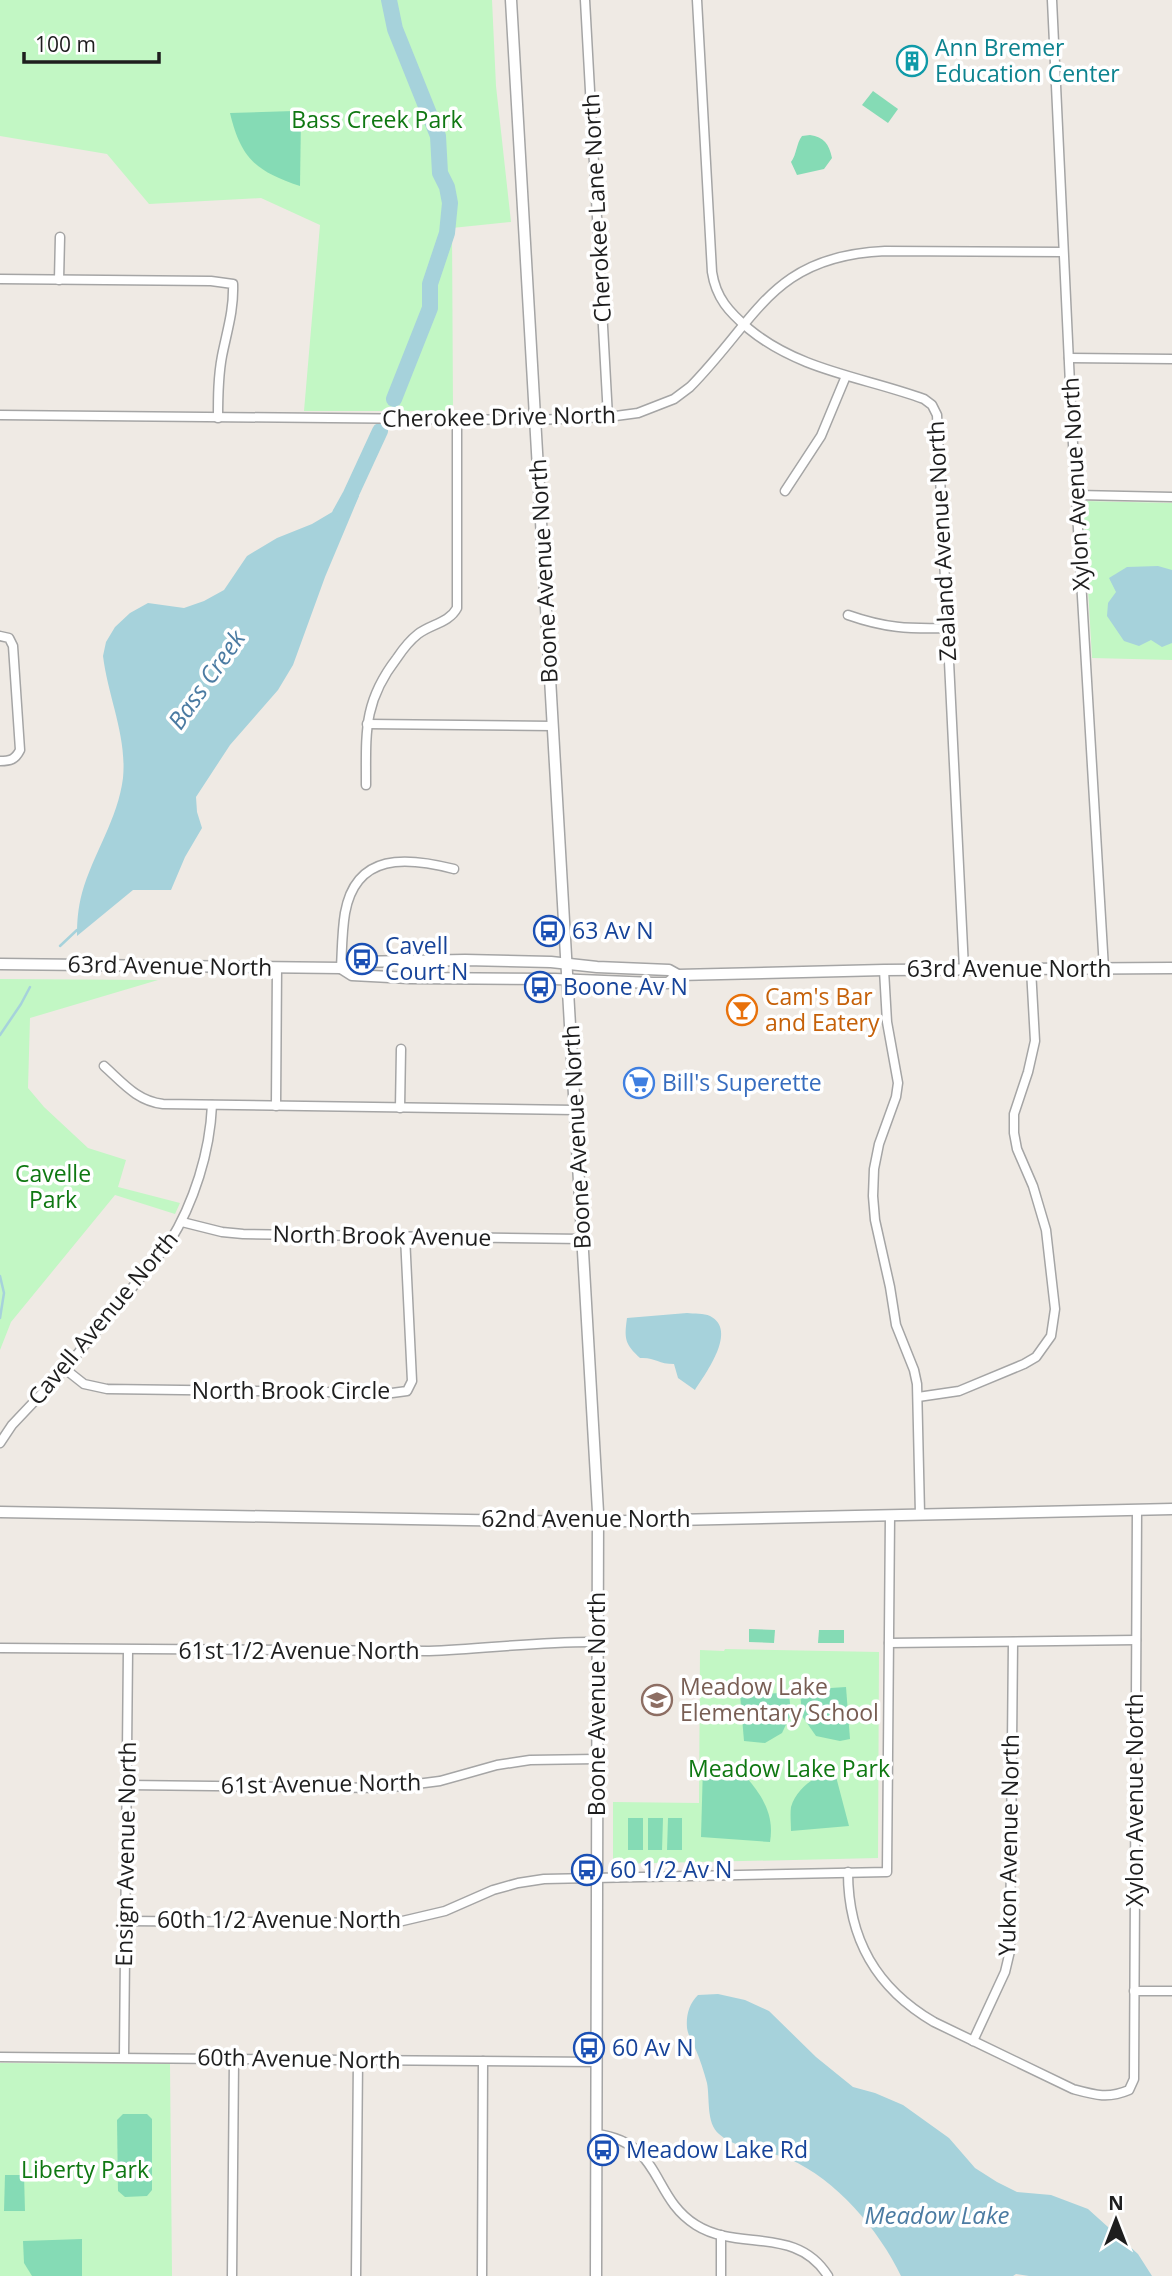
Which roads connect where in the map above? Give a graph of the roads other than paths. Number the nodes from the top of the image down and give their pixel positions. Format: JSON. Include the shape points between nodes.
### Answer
{"nodes":[{"id":1,"x":511,"y":0,"type":"edge"},
{"id":2,"x":585,"y":0,"type":"edge"},
{"id":3,"x":697,"y":0,"type":"edge"},
{"id":4,"x":1052,"y":0,"type":"edge"},
{"id":5,"x":60,"y":237,"type":"dead end"},
{"id":6,"x":1063,"y":252,"type":"junction"},
{"id":7,"x":0,"y":279,"type":"edge"},
{"id":8,"x":59,"y":280,"type":"junction"},
{"id":9,"x":743,"y":324,"type":"junction"},
{"id":10,"x":1069,"y":358,"type":"junction"},
{"id":11,"x":1172,"y":359,"type":"edge"},
{"id":12,"x":846,"y":376,"type":"junction"},
{"id":13,"x":0,"y":415,"type":"edge"},
{"id":14,"x":608,"y":417,"type":"junction"},
{"id":15,"x":218,"y":418,"type":"junction"},
{"id":16,"x":457,"y":420,"type":"junction"},
{"id":17,"x":535,"y":421,"type":"junction"},
{"id":18,"x":785,"y":491,"type":"dead end"},
{"id":19,"x":1077,"y":495,"type":"junction"},
{"id":20,"x":1172,"y":497,"type":"edge"},
{"id":21,"x":848,"y":615,"type":"dead end"},
{"id":22,"x":947,"y":628,"type":"junction"},
{"id":23,"x":0,"y":636,"type":"edge"},
{"id":24,"x":367,"y":724,"type":"junction"},
{"id":25,"x":553,"y":726,"type":"junction"},
{"id":26,"x":0,"y":761,"type":"edge"},
{"id":27,"x":366,"y":785,"type":"dead end"},
{"id":28,"x":454,"y":869,"type":"dead end"},
{"id":29,"x":566,"y":963,"type":"junction"},
{"id":30,"x":0,"y":964,"type":"edge"},
{"id":31,"x":277,"y":967,"type":"junction"},
{"id":32,"x":341,"y":968,"type":"junction"},
{"id":33,"x":1172,"y":968,"type":"edge"},
{"id":34,"x":964,"y":969,"type":"junction"},
{"id":35,"x":1031,"y":969,"type":"junction"},
{"id":36,"x":1104,"y":969,"type":"junction"},
{"id":37,"x":884,"y":970,"type":"junction"},
{"id":38,"x":678,"y":975,"type":"junction"},
{"id":39,"x":569,"y":979,"type":"junction"},
{"id":40,"x":401,"y":1049,"type":"dead end"},
{"id":41,"x":104,"y":1066,"type":"dead end"},
{"id":42,"x":212,"y":1105,"type":"junction"},
{"id":43,"x":276,"y":1106,"type":"junction"},
{"id":44,"x":400,"y":1108,"type":"junction"},
{"id":45,"x":575,"y":1110,"type":"junction"},
{"id":46,"x":182,"y":1222,"type":"junction"},
{"id":47,"x":405,"y":1236,"type":"junction"},
{"id":48,"x":583,"y":1239,"type":"junction"},
{"id":49,"x":65,"y":1369,"type":"junction"},
{"id":50,"x":918,"y":1397,"type":"junction"},
{"id":51,"x":0,"y":1443,"type":"edge"},
{"id":52,"x":1172,"y":1509,"type":"edge"},
{"id":53,"x":1137,"y":1510,"type":"junction"},
{"id":54,"x":0,"y":1512,"type":"edge"},
{"id":55,"x":920,"y":1514,"type":"junction"},
{"id":56,"x":890,"y":1515,"type":"junction"},
{"id":57,"x":599,"y":1522,"type":"junction"},
{"id":58,"x":1136,"y":1640,"type":"junction"},
{"id":59,"x":598,"y":1642,"type":"junction"},
{"id":60,"x":1013,"y":1642,"type":"junction"},
{"id":61,"x":889,"y":1643,"type":"junction"},
{"id":62,"x":0,"y":1648,"type":"edge"},
{"id":63,"x":128,"y":1650,"type":"junction"},
{"id":64,"x":597,"y":1759,"type":"junction"},
{"id":65,"x":127,"y":1785,"type":"junction"},
{"id":66,"x":848,"y":1872,"type":"junction"},
{"id":67,"x":596,"y":1877,"type":"junction"},
{"id":68,"x":125,"y":1921,"type":"junction"},
{"id":69,"x":1135,"y":1991,"type":"junction"},
{"id":70,"x":1172,"y":1991,"type":"edge"},
{"id":71,"x":972,"y":2041,"type":"junction"},
{"id":72,"x":0,"y":2057,"type":"edge"},
{"id":73,"x":124,"y":2057,"type":"junction"},
{"id":74,"x":234,"y":2059,"type":"junction"},
{"id":75,"x":358,"y":2059,"type":"junction"},
{"id":76,"x":483,"y":2061,"type":"junction"},
{"id":77,"x":597,"y":2062,"type":"junction"},
{"id":78,"x":597,"y":2134,"type":"junction"},
{"id":79,"x":721,"y":2235,"type":"junction"},
{"id":80,"x":232,"y":2276,"type":"edge"},
{"id":81,"x":356,"y":2276,"type":"edge"},
{"id":82,"x":482,"y":2276,"type":"edge"},
{"id":83,"x":596,"y":2276,"type":"edge"},
{"id":84,"x":721,"y":2276,"type":"edge"},
{"id":85,"x":828,"y":2276,"type":"edge"}],
"edges":[{"from":1,"to":17,"type":"street","name":"Boone Avenue North"},
{"from":2,"to":14,"type":"street","name":"Cherokee Lane North"},
{"from":3,"to":9,"type":"street","name":"Zealand Avenue North","via":[[712,272],[718,296]]},
{"from":4,"to":6,"type":"street","name":"Xylon Avenue North"},
{"from":5,"to":8,"type":"street"},
{"from":6,"to":9,"type":"street","name":"Cherokee Drive North","via":[[858,252],[810,267],[788,280]]},
{"from":6,"to":10,"type":"street","name":"Xylon Avenue North"},
{"from":7,"to":8,"type":"street"},
{"from":8,"to":15,"type":"street","via":[[233,284]]},
{"from":9,"to":12,"type":"street","name":"Zealand Avenue North","via":[[804,363]]},
{"from":9,"to":14,"type":"street","name":"Cherokee Drive North","via":[[703,373],[674,399],[638,413]]},
{"from":10,"to":11,"type":"street"},
{"from":10,"to":19,"type":"street","name":"Xylon Avenue North"},
{"from":12,"to":18,"type":"street","via":[[821,436]]},
{"from":12,"to":22,"type":"street","name":"Zealand Avenue North","via":[[924,399],[937,415]]},
{"from":13,"to":15,"type":"street","name":"Cherokee Drive North"},
{"from":14,"to":17,"type":"street","name":"Cherokee Drive North"},
{"from":15,"to":16,"type":"street","name":"Cherokee Drive North"},
{"from":16,"to":17,"type":"street","name":"Cherokee Drive North"},
{"from":16,"to":24,"type":"street","via":[[457,608],[448,619],[409,641],[380,681]]},
{"from":17,"to":25,"type":"street","name":"Boone Avenue North"},
{"from":19,"to":20,"type":"street"},
{"from":19,"to":36,"type":"street","name":"Xylon Avenue North"},
{"from":21,"to":22,"type":"street","via":[[896,628]]},
{"from":22,"to":34,"type":"street","name":"Zealand Avenue North"},
{"from":23,"to":26,"type":"street","via":[[9,638],[13,646],[20,750],[10,761]]},
{"from":24,"to":25,"type":"street"},
{"from":24,"to":27,"type":"street"},
{"from":25,"to":29,"type":"street","name":"Boone Avenue North"},
{"from":28,"to":32,"type":"street","via":[[406,860],[378,865],[366,873],[356,884],[345,912]]},
{"from":29,"to":32,"type":"street","name":"63rd Avenue North","via":[[354,962]]},
{"from":29,"to":38,"type":"street","name":"63rd Avenue North","via":[[669,970]]},
{"from":29,"to":39,"type":"street","name":"Boone Avenue North"},
{"from":30,"to":31,"type":"street","name":"63rd Avenue North"},
{"from":31,"to":32,"type":"street","name":"63rd Avenue North"},
{"from":31,"to":43,"type":"street"},
{"from":32,"to":39,"type":"street","name":"63rd Avenue North","via":[[352,975],[398,978]]},
{"from":33,"to":36,"type":"street","name":"63rd Avenue North"},
{"from":34,"to":35,"type":"street","name":"63rd Avenue North"},
{"from":34,"to":37,"type":"street","name":"63rd Avenue North"},
{"from":35,"to":36,"type":"street","name":"63rd Avenue North"},
{"from":35,"to":50,"type":"street","via":[[1035,1041],[1014,1114],[1014,1133],[1046,1230],[1055,1309],[1051,1336],[1036,1357],[1024,1364],[959,1391]]},
{"from":37,"to":38,"type":"street","name":"63rd Avenue North"},
{"from":37,"to":50,"type":"street","via":[[898,1083],[878,1144],[873,1196],[896,1325],[914,1370]]},
{"from":38,"to":39,"type":"street","name":"63rd Avenue North","via":[[668,983]]},
{"from":39,"to":45,"type":"street","name":"Boone Avenue North"},
{"from":40,"to":44,"type":"street"},
{"from":41,"to":42,"type":"street","via":[[144,1100]]},
{"from":42,"to":43,"type":"street"},
{"from":42,"to":46,"type":"street","name":"Cavell Avenue North","via":[[208,1139]]},
{"from":43,"to":44,"type":"street"},
{"from":44,"to":45,"type":"street"},
{"from":45,"to":48,"type":"street","name":"Boone Avenue North"},
{"from":46,"to":47,"type":"street","name":"North Brook Avenue","via":[[243,1234]]},
{"from":46,"to":49,"type":"street","name":"Cavell Avenue North","via":[[153,1265]]},
{"from":47,"to":48,"type":"street","name":"North Brook Avenue"},
{"from":47,"to":49,"type":"street","name":"North Brook Circle","via":[[412,1381],[407,1391],[107,1389],[84,1384]]},
{"from":48,"to":57,"type":"street","name":"Boone Avenue North"},
{"from":49,"to":51,"type":"street","name":"Cavell Avenue North"},
{"from":50,"to":55,"type":"street"},
{"from":52,"to":53,"type":"street","name":"62nd Avenue North"},
{"from":53,"to":55,"type":"street","name":"62nd Avenue North"},
{"from":53,"to":58,"type":"street","name":"Xylon Avenue North"},
{"from":54,"to":57,"type":"street","name":"62nd Avenue North"},
{"from":55,"to":56,"type":"street","name":"62nd Avenue North"},
{"from":56,"to":57,"type":"street","name":"62nd Avenue North"},
{"from":56,"to":61,"type":"street"},
{"from":57,"to":59,"type":"street","name":"Boone Avenue North"},
{"from":58,"to":60,"type":"street"},
{"from":58,"to":69,"type":"street","name":"Xylon Avenue North"},
{"from":59,"to":63,"type":"street","name":"61st 1/2 Avenue North","via":[[429,1651]]},
{"from":59,"to":64,"type":"street","name":"Boone Avenue North"},
{"from":60,"to":61,"type":"street"},
{"from":60,"to":71,"type":"street","name":"Yukon Avenue North","via":[[1010,1951],[1005,1972]]},
{"from":61,"to":66,"type":"street","name":"60th 1/2 Avenue North","via":[[887,1872]]},
{"from":62,"to":63,"type":"street","name":"61st 1/2 Avenue North"},
{"from":63,"to":65,"type":"street","name":"Ensign Avenue North"},
{"from":64,"to":65,"type":"street","name":"61st Avenue North","via":[[530,1760],[440,1782],[384,1788]]},
{"from":64,"to":67,"type":"street","name":"Boone Avenue North"},
{"from":65,"to":68,"type":"street","name":"Ensign Avenue North"},
{"from":66,"to":67,"type":"street","name":"60th 1/2 Avenue North"},
{"from":66,"to":71,"type":"street","via":[[858,1939],[882,1979],[914,2010]]},
{"from":67,"to":68,"type":"street","name":"60th 1/2 Avenue North","via":[[518,1883],[444,1911],[394,1923]]},
{"from":67,"to":77,"type":"street","name":"Boone Avenue North"},
{"from":68,"to":73,"type":"street","name":"Ensign Avenue North"},
{"from":69,"to":70,"type":"street"},
{"from":69,"to":71,"type":"street","name":"Xylon Avenue North","via":[[1134,2079],[1129,2090],[1115,2096],[1073,2089]]},
{"from":72,"to":73,"type":"street","name":"60th Avenue North"},
{"from":73,"to":74,"type":"street","name":"60th Avenue North"},
{"from":74,"to":75,"type":"street","name":"60th Avenue North"},
{"from":74,"to":80,"type":"street"},
{"from":75,"to":76,"type":"street","name":"60th Avenue North"},
{"from":75,"to":81,"type":"street"},
{"from":76,"to":77,"type":"street","name":"60th Avenue North"},
{"from":76,"to":82,"type":"street"},
{"from":77,"to":78,"type":"street","name":"Boone Avenue North"},
{"from":78,"to":79,"type":"street","via":[[616,2136],[633,2146],[648,2160],[676,2208],[697,2226]]},
{"from":78,"to":83,"type":"street","name":"Boone Avenue North"},
{"from":79,"to":84,"type":"street"},
{"from":79,"to":85,"type":"street","via":[[798,2249]]}]}
